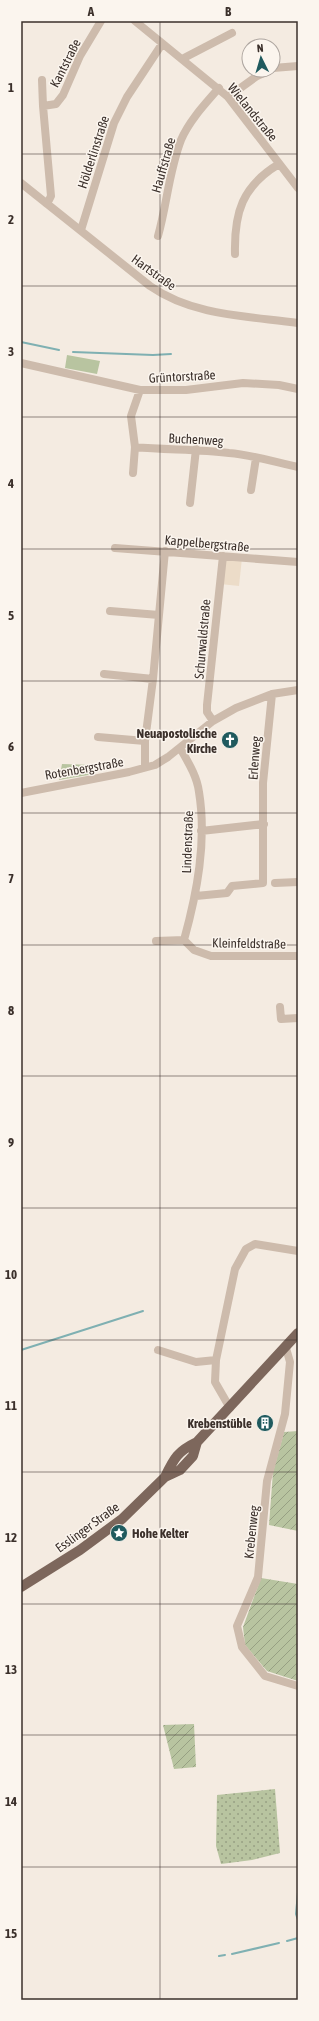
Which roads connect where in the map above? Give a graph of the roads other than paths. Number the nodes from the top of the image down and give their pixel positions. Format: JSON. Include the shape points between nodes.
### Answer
{"nodes":[{"id":1,"x":101,"y":21,"type":"edge"},
{"id":2,"x":137,"y":21,"type":"edge"},
{"id":3,"x":232,"y":33,"type":"dead end"},
{"id":4,"x":162,"y":44,"type":"junction"},
{"id":5,"x":182,"y":59,"type":"junction"},
{"id":6,"x":298,"y":66,"type":"edge"},
{"id":7,"x":281,"y":67,"type":"edge"},
{"id":8,"x":254,"y":78,"type":"edge"},
{"id":9,"x":42,"y":80,"type":"dead end"},
{"id":10,"x":219,"y":88,"type":"junction"},
{"id":11,"x":228,"y":97,"type":"junction"},
{"id":12,"x":43,"y":106,"type":"junction"},
{"id":13,"x":279,"y":164,"type":"junction"},
{"id":14,"x":21,"y":183,"type":"edge"},
{"id":15,"x":298,"y":188,"type":"edge"},
{"id":16,"x":48,"y":204,"type":"junction"},
{"id":17,"x":81,"y":230,"type":"junction"},
{"id":18,"x":158,"y":236,"type":"dead end"},
{"id":19,"x":235,"y":254,"type":"dead end"},
{"id":20,"x":298,"y":323,"type":"edge"},
{"id":21,"x":21,"y":363,"type":"edge"},
{"id":22,"x":298,"y":389,"type":"edge"},
{"id":23,"x":140,"y":390,"type":"junction"},
{"id":24,"x":135,"y":447,"type":"junction"},
{"id":25,"x":196,"y":449,"type":"junction"},
{"id":26,"x":256,"y":458,"type":"junction"},
{"id":27,"x":298,"y":467,"type":"edge"},
{"id":28,"x":133,"y":473,"type":"dead end"},
{"id":29,"x":251,"y":490,"type":"dead end"},
{"id":30,"x":190,"y":503,"type":"dead end"},
{"id":31,"x":115,"y":548,"type":"dead end"},
{"id":32,"x":165,"y":551,"type":"junction"},
{"id":33,"x":222,"y":556,"type":"junction"},
{"id":34,"x":298,"y":562,"type":"edge"},
{"id":35,"x":110,"y":611,"type":"dead end"},
{"id":36,"x":159,"y":615,"type":"junction"},
{"id":37,"x":104,"y":674,"type":"dead end"},
{"id":38,"x":153,"y":679,"type":"junction"},
{"id":39,"x":298,"y":690,"type":"edge"},
{"id":40,"x":272,"y":694,"type":"junction"},
{"id":41,"x":213,"y":721,"type":"junction"},
{"id":42,"x":98,"y":737,"type":"dead end"},
{"id":43,"x":145,"y":741,"type":"junction"},
{"id":44,"x":180,"y":748,"type":"junction"},
{"id":45,"x":144,"y":767,"type":"junction"},
{"id":46,"x":21,"y":793,"type":"edge"},
{"id":47,"x":264,"y":824,"type":"junction"},
{"id":48,"x":201,"y":832,"type":"junction"},
{"id":49,"x":298,"y":882,"type":"edge"},
{"id":50,"x":275,"y":883,"type":"dead end"},
{"id":51,"x":196,"y":896,"type":"junction"},
{"id":52,"x":184,"y":940,"type":"junction"},
{"id":53,"x":156,"y":941,"type":"dead end"},
{"id":54,"x":298,"y":956,"type":"edge"},
{"id":55,"x":280,"y":1007,"type":"dead end"},
{"id":56,"x":298,"y":1018,"type":"edge"},
{"id":57,"x":298,"y":1251,"type":"edge"},
{"id":58,"x":298,"y":1333,"type":"edge"},
{"id":59,"x":286,"y":1348,"type":"junction"},
{"id":60,"x":158,"y":1350,"type":"dead end"},
{"id":61,"x":216,"y":1360,"type":"junction"},
{"id":62,"x":230,"y":1408,"type":"junction"},
{"id":63,"x":21,"y":1587,"type":"edge"},
{"id":64,"x":298,"y":1686,"type":"edge"}],
"edges":[{"from":1,"to":12,"type":"street","name":"Kantstraße","via":[[80,56],[63,95],[56,104]]},
{"from":2,"to":4,"type":"street","name":"Wielandstraße"},
{"from":3,"to":5,"type":"street"},
{"from":4,"to":5,"type":"street","name":"Wielandstraße"},
{"from":4,"to":17,"type":"street","name":"Hölderlinstraße","via":[[127,97],[114,123]]},
{"from":5,"to":10,"type":"street","name":"Wielandstraße"},
{"from":6,"to":7,"type":"street"},
{"from":8,"to":11,"type":"street"},
{"from":9,"to":12,"type":"street"},
{"from":10,"to":11,"type":"street","name":"Wielandstraße"},
{"from":10,"to":18,"type":"street","name":"Hauffstraße","via":[[201,109],[182,139],[174,161]]},
{"from":11,"to":13,"type":"street","name":"Wielandstraße"},
{"from":12,"to":16,"type":"street","via":[[51,196]]},
{"from":13,"to":15,"type":"street","name":"Wielandstraße"},
{"from":13,"to":19,"type":"street","via":[[263,174],[248,190],[238,212]]},
{"from":14,"to":16,"type":"street","name":"Hartstraße"},
{"from":16,"to":17,"type":"street","name":"Hartstraße"},
{"from":17,"to":20,"type":"street","name":"Hartstraße","via":[[150,286],[176,302],[202,311]]},
{"from":21,"to":23,"type":"street","name":"Grüntorstraße"},
{"from":22,"to":23,"type":"street","name":"Grüntorstraße","via":[[243,383],[186,390]]},
{"from":23,"to":24,"type":"street","via":[[131,416]]},
{"from":24,"to":25,"type":"street","name":"Buchenweg","via":[[164,450]]},
{"from":24,"to":28,"type":"street"},
{"from":25,"to":26,"type":"street","name":"Buchenweg"},
{"from":25,"to":30,"type":"street"},
{"from":26,"to":27,"type":"street","name":"Buchenweg"},
{"from":26,"to":29,"type":"street"},
{"from":31,"to":32,"type":"street","name":"Kappelbergstraße"},
{"from":32,"to":33,"type":"street","name":"Kappelbergstraße"},
{"from":32,"to":36,"type":"street"},
{"from":33,"to":34,"type":"street","name":"Kappelbergstraße"},
{"from":33,"to":41,"type":"street","name":"Schurwaldstraße","via":[[207,705],[207,712]]},
{"from":35,"to":36,"type":"street"},
{"from":36,"to":38,"type":"street"},
{"from":37,"to":38,"type":"street"},
{"from":38,"to":43,"type":"street"},
{"from":39,"to":40,"type":"street","name":"Rotenbergstraße"},
{"from":40,"to":41,"type":"street","name":"Rotenbergstraße","via":[[236,708]]},
{"from":40,"to":47,"type":"street","name":"Erlenweg","via":[[263,784]]},
{"from":41,"to":44,"type":"street","name":"Rotenbergstraße"},
{"from":42,"to":43,"type":"street"},
{"from":43,"to":45,"type":"street"},
{"from":44,"to":45,"type":"street","name":"Rotenbergstraße","via":[[155,765]]},
{"from":44,"to":48,"type":"street","name":"Lindenstraße","via":[[192,770],[199,792]]},
{"from":45,"to":46,"type":"street","name":"Rotenbergstraße"},
{"from":47,"to":48,"type":"street"},
{"from":47,"to":51,"type":"street","name":"Erlenweg","via":[[263,883],[232,886],[227,893]]},
{"from":48,"to":51,"type":"street","name":"Lindenstraße"},
{"from":49,"to":50,"type":"street"},
{"from":51,"to":52,"type":"street","name":"Lindenstraße"},
{"from":52,"to":53,"type":"street"},
{"from":52,"to":54,"type":"street","name":"Kleinfeldstraße","via":[[194,950],[211,956]]},
{"from":55,"to":56,"type":"street","via":[[281,1019]]},
{"from":57,"to":61,"type":"street","via":[[255,1244],[246,1249],[235,1268]]},
{"from":58,"to":59,"type":"main road","name":"Esslinger Straße"},
{"from":59,"to":62,"type":"main road","name":"Esslinger Straße"},
{"from":59,"to":64,"type":"street","name":"Krebenweg","via":[[290,1362],[285,1414],[268,1481],[258,1577],[237,1626],[242,1647],[265,1676]]},
{"from":60,"to":61,"type":"street","via":[[196,1362]]},
{"from":61,"to":62,"type":"street","via":[[215,1382]]},
{"from":62,"to":63,"type":"main road","name":"Esslinger Straße","via":[[197,1442],[193,1456],[180,1470],[164,1478],[112,1527]]}]}
